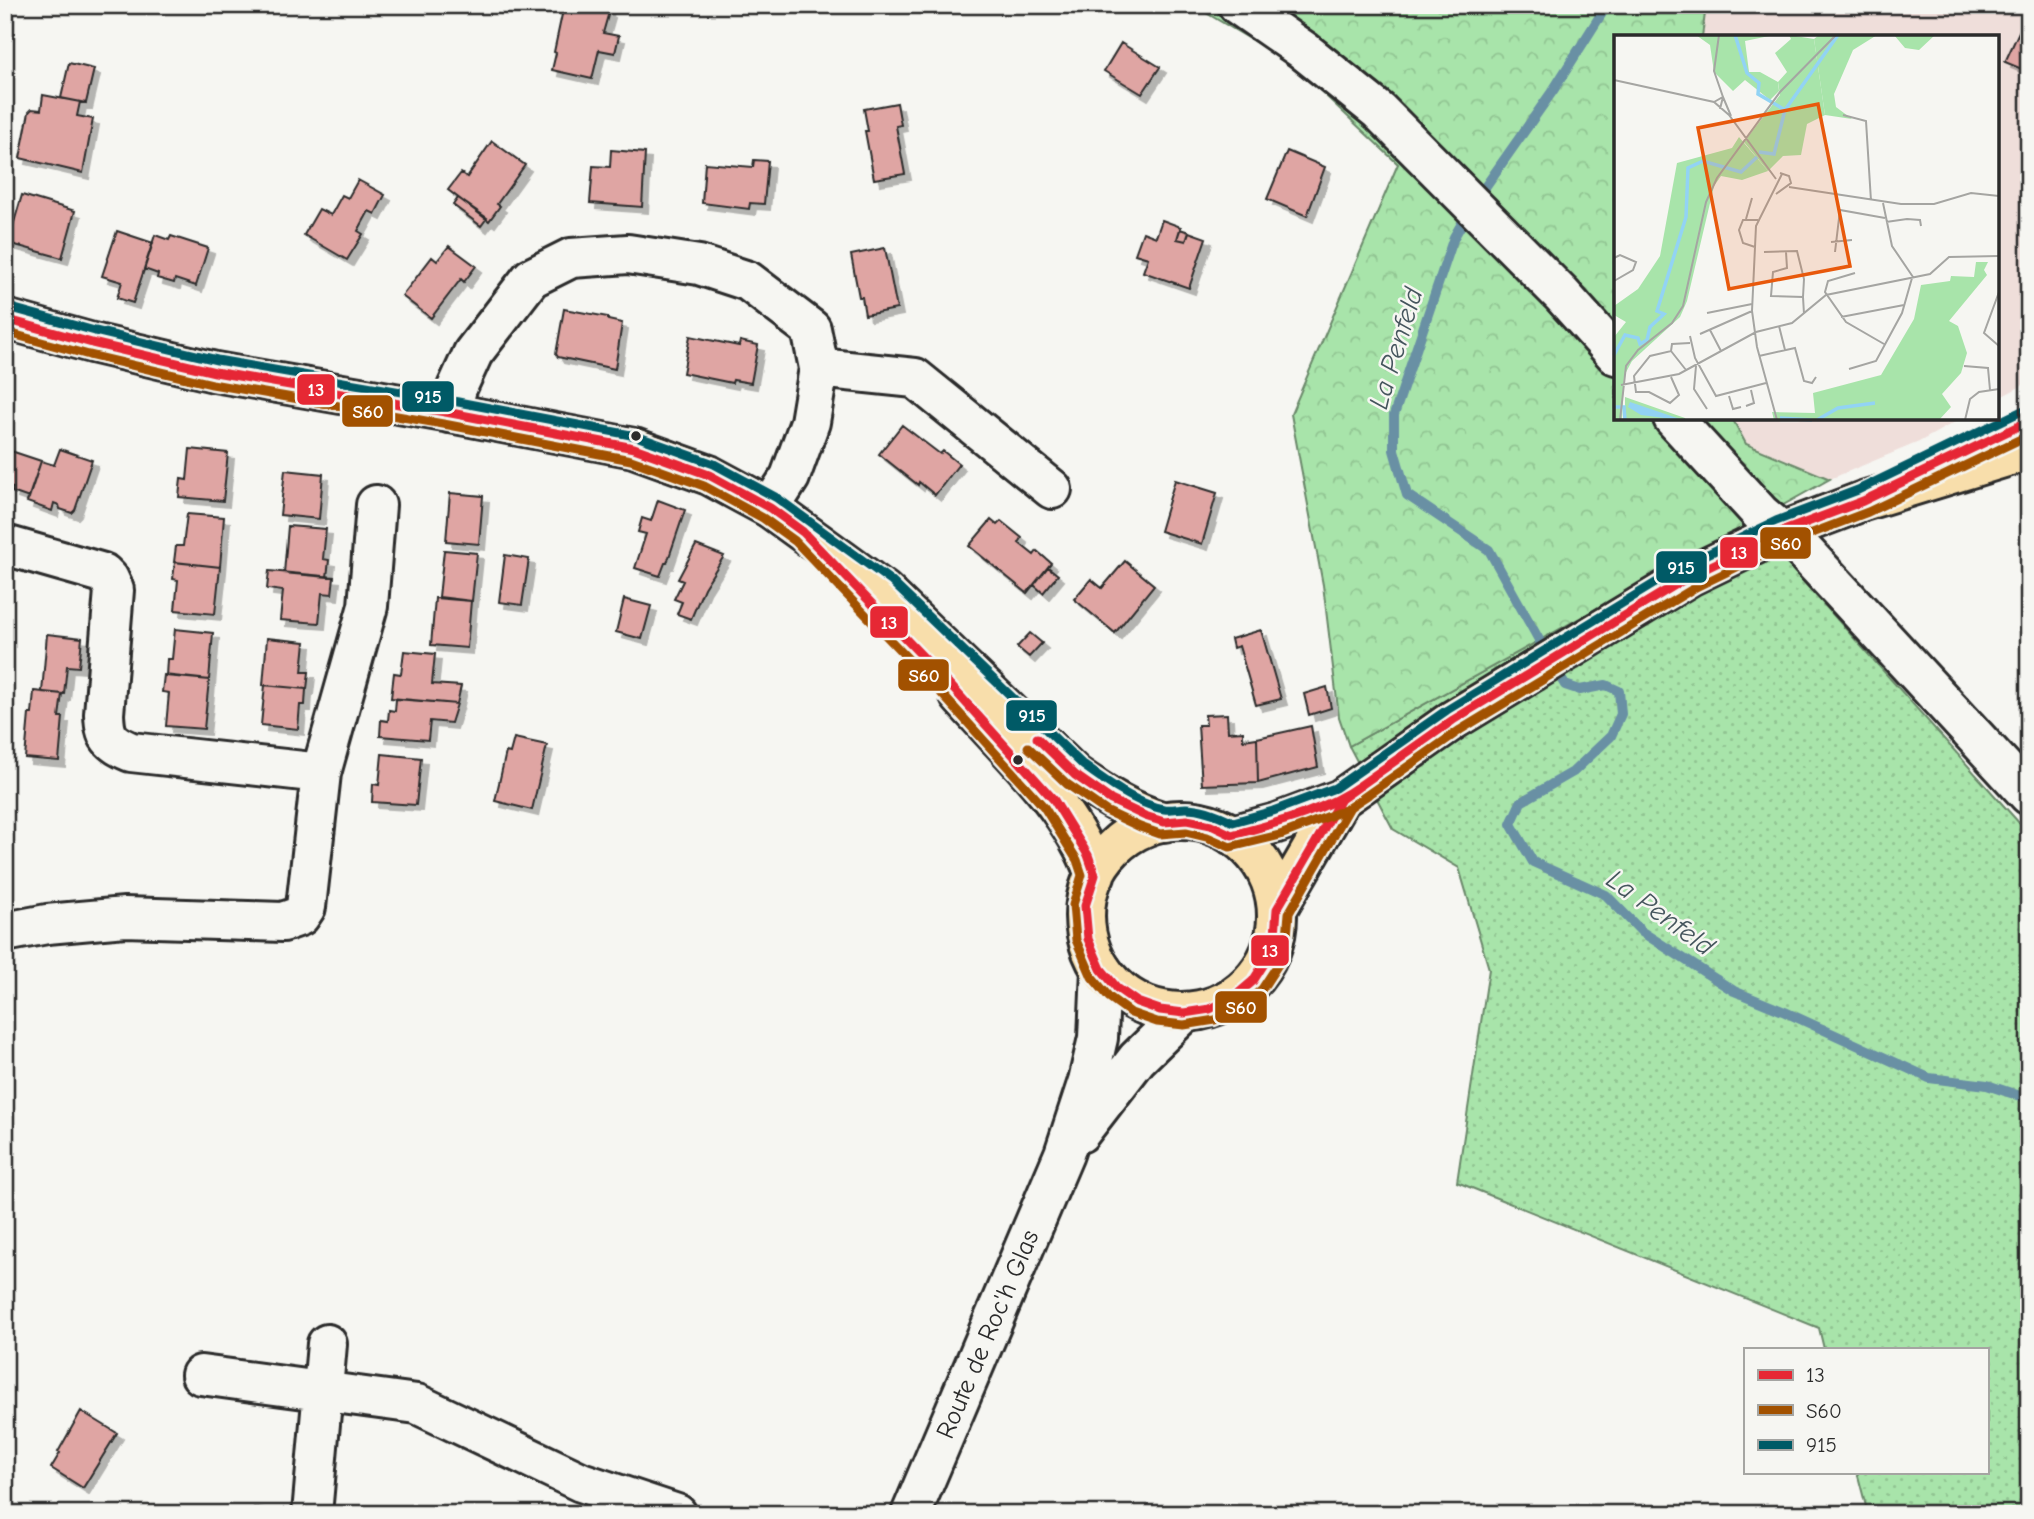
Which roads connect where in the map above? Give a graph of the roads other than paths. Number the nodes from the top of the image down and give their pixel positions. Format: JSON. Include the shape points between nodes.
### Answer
{"nodes":[{"id":1,"x":1238,"y":5,"type":"edge"},
{"id":2,"x":5,"y":319,"type":"edge"},
{"id":3,"x":1614,"y":353,"type":"edge"},
{"id":4,"x":819,"y":368,"type":"junction"},
{"id":5,"x":451,"y":413,"type":"junction"},
{"id":6,"x":1675,"y":420,"type":"edge"},
{"id":7,"x":2029,"y":421,"type":"edge"},
{"id":8,"x":2029,"y":450,"type":"edge"},
{"id":9,"x":1052,"y":489,"type":"dead end"},
{"id":10,"x":1863,"y":501,"type":"junction"},
{"id":11,"x":376,"y":506,"type":"dead end"},
{"id":12,"x":770,"y":508,"type":"junction"},
{"id":13,"x":803,"y":532,"type":"junction"},
{"id":14,"x":1781,"y":532,"type":"junction"},
{"id":15,"x":5,"y":545,"type":"edge"},
{"id":16,"x":321,"y":773,"type":"junction"},
{"id":17,"x":2029,"y":795,"type":"edge"},
{"id":18,"x":1340,"y":799,"type":"junction"},
{"id":19,"x":1164,"y":822,"type":"junction"},
{"id":20,"x":1232,"y":835,"type":"junction"},
{"id":21,"x":1095,"y":875,"type":"junction"},
{"id":22,"x":1277,"y":909,"type":"junction"},
{"id":23,"x":5,"y":932,"type":"edge"},
{"id":24,"x":1101,"y":970,"type":"junction"},
{"id":25,"x":1184,"y":1013,"type":"junction"},
{"id":26,"x":1064,"y":1154,"type":"junction"},
{"id":27,"x":327,"y":1344,"type":"dead end"},
{"id":28,"x":201,"y":1375,"type":"dead end"},
{"id":29,"x":324,"y":1391,"type":"junction"},
{"id":30,"x":312,"y":1514,"type":"edge"},
{"id":31,"x":677,"y":1514,"type":"edge"},
{"id":32,"x":911,"y":1514,"type":"edge"}],
"edges":[{"from":1,"to":3,"type":"street","via":[[1379,111]]},
{"from":2,"to":5,"type":"main road","via":[[215,372]]},
{"from":4,"to":5,"type":"street","via":[[811,329],[748,281],[699,265],[628,254],[571,258],[531,278],[473,354]]},
{"from":4,"to":9,"type":"street","via":[[915,378]]},
{"from":4,"to":12,"type":"street","via":[[810,422],[790,477]]},
{"from":5,"to":12,"type":"main road","via":[[634,448],[709,475]]},
{"from":6,"to":14,"type":"street"},
{"from":7,"to":10,"type":"main road"},
{"from":8,"to":10,"type":"main road"},
{"from":10,"to":14,"type":"main road"},
{"from":11,"to":16,"type":"street","via":[[368,606]]},
{"from":12,"to":13,"type":"main road"},
{"from":13,"to":19,"type":"main road","via":[[884,591],[1075,775],[1111,800]]},
{"from":13,"to":21,"type":"main road","via":[[1054,800]]},
{"from":14,"to":17,"type":"street","via":[[1800,547]]},
{"from":14,"to":18,"type":"main road","via":[[1690,576],[1567,649],[1453,720]]},
{"from":15,"to":16,"type":"street","via":[[103,573],[109,579],[114,590],[104,730],[110,741],[131,752]]},
{"from":16,"to":23,"type":"street","via":[[306,907],[294,920],[125,917]]},
{"from":18,"to":20,"type":"main road"},
{"from":18,"to":22,"type":"main road"},
{"from":19,"to":20,"type":"main road","via":[[1187,820]]},
{"from":19,"to":21,"type":"main road","via":[[1116,846]]},
{"from":20,"to":22,"type":"main road","via":[[1263,867]]},
{"from":21,"to":24,"type":"main road","via":[[1086,906],[1088,939]]},
{"from":22,"to":25,"type":"main road","via":[[1267,960],[1253,981],[1210,1009]]},
{"from":24,"to":25,"type":"main road","via":[[1137,1002]]},
{"from":24,"to":26,"type":"street","name":"Route de Roc'h Glas","via":[[1098,1038]]},
{"from":25,"to":26,"type":"street","name":"Route de Roc'h Glas","via":[[1137,1059]]},
{"from":26,"to":32,"type":"street","name":"Route de Roc'h Glas"},
{"from":27,"to":29,"type":"street"},
{"from":28,"to":29,"type":"street"},
{"from":29,"to":30,"type":"street"},
{"from":29,"to":31,"type":"street","via":[[417,1404],[581,1482]]}]}
